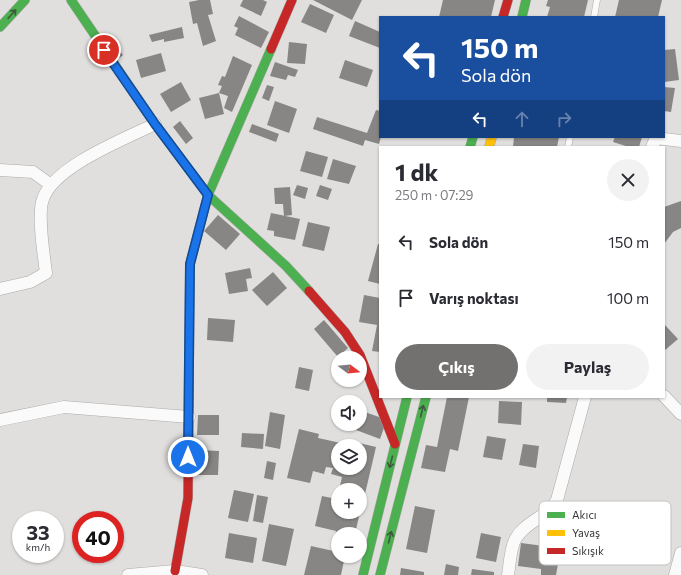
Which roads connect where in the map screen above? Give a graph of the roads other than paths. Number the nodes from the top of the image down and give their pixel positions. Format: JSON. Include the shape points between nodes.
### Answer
{"nodes":[{"id":1,"x":25,"y":0,"type":"edge"},
{"id":2,"x":71,"y":0,"type":"edge"},
{"id":3,"x":292,"y":0,"type":"edge"},
{"id":4,"x":508,"y":0,"type":"edge"},
{"id":5,"x":526,"y":0,"type":"edge"},
{"id":6,"x":597,"y":0,"type":"edge"},
{"id":7,"x":503,"y":16,"type":"edge"},
{"id":8,"x":522,"y":16,"type":"edge"},
{"id":9,"x":594,"y":16,"type":"edge"},
{"id":10,"x":0,"y":27,"type":"edge"},
{"id":11,"x":155,"y":124,"type":"junction"},
{"id":12,"x":656,"y":138,"type":"edge"},
{"id":13,"x":681,"y":140,"type":"edge"},
{"id":14,"x":0,"y":170,"type":"edge"},
{"id":15,"x":51,"y":185,"type":"junction"},
{"id":16,"x":208,"y":195,"type":"junction"},
{"id":17,"x":0,"y":289,"type":"edge"},
{"id":18,"x":665,"y":397,"type":"edge"},
{"id":19,"x":407,"y":398,"type":"edge"},
{"id":20,"x":426,"y":398,"type":"edge"},
{"id":21,"x":585,"y":398,"type":"edge"},
{"id":22,"x":681,"y":414,"type":"edge"},
{"id":23,"x":189,"y":417,"type":"junction"},
{"id":24,"x":0,"y":420,"type":"edge"},
{"id":25,"x":395,"y":444,"type":"junction"},
{"id":26,"x":557,"y":501,"type":"edge"},
{"id":27,"x":539,"y":518,"type":"edge"},
{"id":28,"x":681,"y":553,"type":"edge"},
{"id":29,"x":175,"y":572,"type":"junction"},
{"id":30,"x":128,"y":575,"type":"edge"},
{"id":31,"x":202,"y":575,"type":"edge"},
{"id":32,"x":363,"y":575,"type":"edge"},
{"id":33,"x":380,"y":575,"type":"edge"},
{"id":34,"x":508,"y":575,"type":"edge"},
{"id":35,"x":675,"y":575,"type":"edge"}],
"edges":[{"from":10,"to":1,"type":"main road","one_way":true},
{"from":2,"to":11,"type":"main road"},
{"from":3,"to":16,"type":"main road"},
{"from":4,"to":7,"type":"main road"},
{"from":5,"to":8,"type":"main road"},
{"from":6,"to":9,"type":"lane"},
{"from":11,"to":15,"type":"street","via":[[64,172]]},
{"from":11,"to":16,"type":"main road"},
{"from":12,"to":13,"type":"street"},
{"from":14,"to":15,"type":"street","via":[[33,172]]},
{"from":15,"to":17,"type":"street","via":[[42,200],[41,214],[46,273],[30,282]]},
{"from":16,"to":23,"type":"main road","via":[[190,264]]},
{"from":16,"to":25,"type":"main road","via":[[286,266],[330,312],[360,355]]},
{"from":18,"to":22,"type":"street"},
{"from":19,"to":25,"type":"main road"},
{"from":33,"to":20,"type":"main road","one_way":true},
{"from":21,"to":26,"type":"street"},
{"from":23,"to":24,"type":"street","via":[[64,407]]},
{"from":23,"to":29,"type":"main road","via":[[188,498]]},
{"from":25,"to":32,"type":"main road","one_way":true},
{"from":27,"to":34,"type":"street","via":[[520,532],[515,539]]},
{"from":28,"to":35,"type":"street"},
{"from":29,"to":30,"type":"street"},
{"from":29,"to":31,"type":"street"}]}
